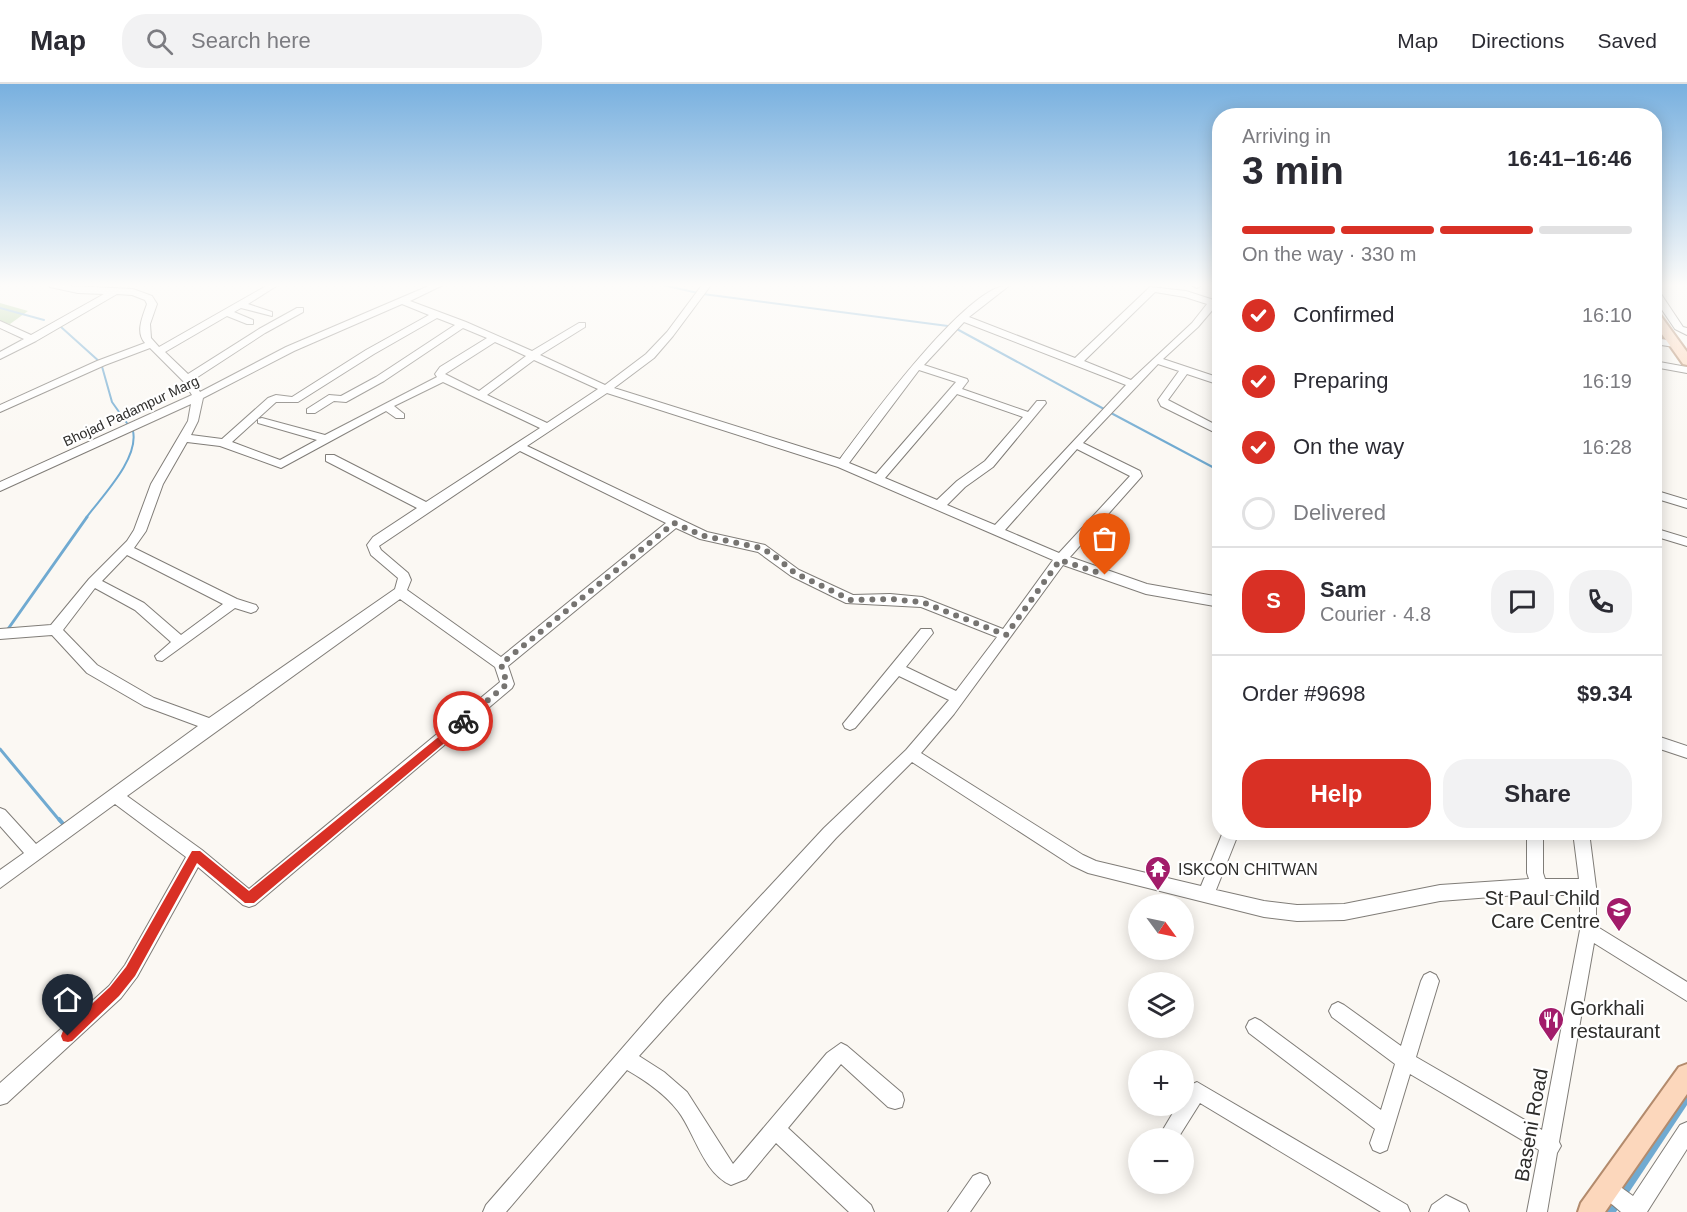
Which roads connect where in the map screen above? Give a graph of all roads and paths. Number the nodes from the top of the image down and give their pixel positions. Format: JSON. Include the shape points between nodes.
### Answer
{"nodes":[{"id":1,"x":30,"y":338,"type":"edge"},
{"id":2,"x":146,"y":338,"type":"edge"},
{"id":3,"x":174,"y":338,"type":"edge"},
{"id":4,"x":253,"y":338,"type":"edge"},
{"id":5,"x":317,"y":338,"type":"edge"},
{"id":6,"x":395,"y":338,"type":"edge"},
{"id":7,"x":442,"y":338,"type":"edge"},
{"id":8,"x":495,"y":338,"type":"joint"},
{"id":9,"x":562,"y":338,"type":"edge"},
{"id":10,"x":667,"y":338,"type":"edge"},
{"id":11,"x":944,"y":338,"type":"edge"},
{"id":12,"x":1012,"y":338,"type":"edge"},
{"id":13,"x":1102,"y":338,"type":"edge"},
{"id":14,"x":1182,"y":338,"type":"edge"},
{"id":15,"x":33,"y":339,"type":"joint"},
{"id":16,"x":1662,"y":341,"type":"edge"},
{"id":17,"x":1681,"y":342,"type":"edge"},
{"id":18,"x":154,"y":348,"type":"junction"},
{"id":19,"x":0,"y":356,"type":"edge"},
{"id":20,"x":532,"y":356,"type":"junction"},
{"id":21,"x":1156,"y":360,"type":"junction"},
{"id":22,"x":1686,"y":361,"type":"edge"},
{"id":23,"x":1076,"y":363,"type":"junction"},
{"id":24,"x":1662,"y":363,"type":"edge"},
{"id":25,"x":917,"y":366,"type":"junction"},
{"id":26,"x":1185,"y":370,"type":"junction"},
{"id":27,"x":1212,"y":377,"type":"edge"},
{"id":28,"x":443,"y":378,"type":"junction"},
{"id":29,"x":187,"y":379,"type":"junction"},
{"id":30,"x":1133,"y":384,"type":"junction"},
{"id":31,"x":606,"y":389,"type":"junction"},
{"id":32,"x":955,"y":390,"type":"junction"},
{"id":33,"x":480,"y":395,"type":"junction"},
{"id":34,"x":198,"y":396,"type":"junction"},
{"id":35,"x":1041,"y":403,"type":"dead end"},
{"id":36,"x":386,"y":406,"type":"junction"},
{"id":37,"x":0,"y":409,"type":"edge"},
{"id":38,"x":311,"y":411,"type":"dead end"},
{"id":39,"x":400,"y":416,"type":"dead end"},
{"id":40,"x":1030,"y":416,"type":"junction"},
{"id":41,"x":262,"y":421,"type":"dead end"},
{"id":42,"x":547,"y":427,"type":"junction"},
{"id":43,"x":1212,"y":428,"type":"edge"},
{"id":44,"x":183,"y":438,"type":"junction"},
{"id":45,"x":327,"y":439,"type":"junction"},
{"id":46,"x":225,"y":443,"type":"junction"},
{"id":47,"x":1076,"y":444,"type":"junction"},
{"id":48,"x":518,"y":447,"type":"junction"},
{"id":49,"x":330,"y":458,"type":"dead end"},
{"id":50,"x":842,"y":464,"type":"junction"},
{"id":51,"x":878,"y":479,"type":"junction"},
{"id":52,"x":0,"y":487,"type":"edge"},
{"id":53,"x":1662,"y":496,"type":"edge"},
{"id":54,"x":1687,"y":504,"type":"edge"},
{"id":55,"x":938,"y":506,"type":"junction"},
{"id":56,"x":425,"y":507,"type":"junction"},
{"id":57,"x":674,"y":523,"type":"junction"},
{"id":58,"x":996,"y":532,"type":"junction"},
{"id":59,"x":1662,"y":534,"type":"edge"},
{"id":60,"x":1687,"y":542,"type":"edge"},
{"id":61,"x":125,"y":549,"type":"junction"},
{"id":62,"x":1060,"y":560,"type":"junction"},
{"id":63,"x":93,"y":582,"type":"junction"},
{"id":64,"x":400,"y":592,"type":"junction"},
{"id":65,"x":1212,"y":601,"type":"edge"},
{"id":66,"x":233,"y":603,"type":"junction"},
{"id":67,"x":250,"y":608,"type":"dead end"},
{"id":68,"x":55,"y":630,"type":"junction"},
{"id":69,"x":926,"y":633,"type":"dead end"},
{"id":70,"x":5,"y":634,"type":"edge"},
{"id":71,"x":1006,"y":635,"type":"junction"},
{"id":72,"x":180,"y":642,"type":"junction"},
{"id":73,"x":162,"y":656,"type":"dead end"},
{"id":74,"x":501,"y":664,"type":"junction"},
{"id":75,"x":897,"y":669,"type":"junction"},
{"id":76,"x":958,"y":698,"type":"junction"},
{"id":77,"x":850,"y":724,"type":"dead end"},
{"id":78,"x":211,"y":725,"type":"junction"},
{"id":79,"x":1662,"y":744,"type":"edge"},
{"id":80,"x":1687,"y":752,"type":"edge"},
{"id":81,"x":911,"y":754,"type":"junction"},
{"id":82,"x":115,"y":796,"type":"junction"},
{"id":83,"x":0,"y":815,"type":"edge"},
{"id":84,"x":1228,"y":840,"type":"edge"},
{"id":85,"x":1535,"y":840,"type":"edge"},
{"id":86,"x":1582,"y":840,"type":"edge"},
{"id":87,"x":36,"y":854,"type":"junction"},
{"id":88,"x":196,"y":855,"type":"junction"},
{"id":89,"x":0,"y":880,"type":"edge"},
{"id":90,"x":1540,"y":887,"type":"junction"},
{"id":91,"x":1588,"y":887,"type":"junction"},
{"id":92,"x":1206,"y":896,"type":"junction"},
{"id":93,"x":1588,"y":930,"type":"junction"},
{"id":94,"x":1430,"y":981,"type":"dead end"},
{"id":95,"x":1687,"y":992,"type":"edge"},
{"id":96,"x":1338,"y":1011,"type":"dead end"},
{"id":97,"x":1255,"y":1027,"type":"dead end"},
{"id":98,"x":624,"y":1058,"type":"junction"},
{"id":99,"x":1407,"y":1062,"type":"junction"},
{"id":100,"x":1687,"y":1075,"type":"edge"},
{"id":101,"x":0,"y":1096,"type":"edge"},
{"id":102,"x":895,"y":1100,"type":"dead end"},
{"id":103,"x":774,"y":1128,"type":"junction"},
{"id":104,"x":1173,"y":1128,"type":"edge"},
{"id":105,"x":1687,"y":1132,"type":"edge"},
{"id":106,"x":1551,"y":1146,"type":"junction"},
{"id":107,"x":980,"y":1183,"type":"dead end"},
{"id":108,"x":1608,"y":1188,"type":"junction"},
{"id":109,"x":1633,"y":1210,"type":"edge"},
{"id":110,"x":493,"y":1212,"type":"edge"},
{"id":111,"x":864,"y":1212,"type":"edge"},
{"id":112,"x":958,"y":1212,"type":"edge"},
{"id":113,"x":1400,"y":1212,"type":"edge"},
{"id":114,"x":1439,"y":1212,"type":"edge"},
{"id":115,"x":1459,"y":1212,"type":"edge"},
{"id":116,"x":1537,"y":1212,"type":"edge"},
{"id":117,"x":1590,"y":1212,"type":"edge"}],
"edges":[{"from":1,"to":15,"type":"street"},
{"from":2,"to":18,"type":"street"},
{"from":3,"to":18,"type":"street"},
{"from":4,"to":29,"type":"street"},
{"from":5,"to":34,"type":"street","name":"Bhojad Padampur Marg"},
{"from":6,"to":46,"type":"street","via":[[294,400],[272,400]]},
{"from":7,"to":38,"type":"street","via":[[380,379],[342,400],[333,397]]},
{"from":8,"to":20,"type":"street"},
{"from":8,"to":28,"type":"street","via":[[444,369],[440,374]]},
{"from":9,"to":20,"type":"street"},
{"from":10,"to":31,"type":"street","via":[[650,356]]},
{"from":11,"to":25,"type":"street"},
{"from":12,"to":23,"type":"street"},
{"from":13,"to":23,"type":"street"},
{"from":14,"to":21,"type":"street"},
{"from":15,"to":19,"type":"street"},
{"from":16,"to":17,"type":"street"},
{"from":17,"to":22,"type":"main road"},
{"from":18,"to":29,"type":"street"},
{"from":18,"to":37,"type":"street","via":[[101,363]]},
{"from":20,"to":31,"type":"street"},
{"from":20,"to":33,"type":"street"},
{"from":21,"to":26,"type":"street"},
{"from":21,"to":30,"type":"street"},
{"from":22,"to":24,"type":"street"},
{"from":23,"to":30,"type":"street"},
{"from":25,"to":32,"type":"street","via":[[963,381]]},
{"from":25,"to":50,"type":"street"},
{"from":26,"to":27,"type":"street"},
{"from":26,"to":43,"type":"street","via":[[1163,400],[1165,405]]},
{"from":28,"to":33,"type":"street"},
{"from":28,"to":36,"type":"street"},
{"from":29,"to":34,"type":"street"},
{"from":30,"to":47,"type":"street"},
{"from":31,"to":42,"type":"street"},
{"from":31,"to":50,"type":"street"},
{"from":32,"to":40,"type":"street"},
{"from":32,"to":51,"type":"street"},
{"from":33,"to":42,"type":"street"},
{"from":34,"to":44,"type":"street","via":[[193,421]]},
{"from":34,"to":52,"type":"street","name":"Bhojad Padampur Marg"},
{"from":35,"to":40,"type":"street"},
{"from":36,"to":39,"type":"street"},
{"from":36,"to":45,"type":"street"},
{"from":40,"to":55,"type":"street","via":[[988,464]]},
{"from":41,"to":45,"type":"street"},
{"from":42,"to":48,"type":"street"},
{"from":44,"to":46,"type":"street"},
{"from":44,"to":61,"type":"street","via":[[157,484],[140,531]]},
{"from":45,"to":46,"type":"street","via":[[281,464]]},
{"from":47,"to":58,"type":"street"},
{"from":47,"to":62,"type":"street","via":[[1136,476]]},
{"from":48,"to":56,"type":"street"},
{"from":48,"to":57,"type":"street"},
{"from":49,"to":56,"type":"street"},
{"from":50,"to":51,"type":"street"},
{"from":51,"to":55,"type":"street"},
{"from":53,"to":54,"type":"street"},
{"from":55,"to":58,"type":"street"},
{"from":56,"to":64,"type":"street","via":[[373,545],[375,552],[404,576]]},
{"from":57,"to":71,"type":"street","via":[[704,536],[761,548],[795,573],[851,600],[922,602]]},
{"from":57,"to":74,"type":"street"},
{"from":58,"to":62,"type":"street"},
{"from":59,"to":60,"type":"street"},
{"from":61,"to":63,"type":"street"},
{"from":61,"to":66,"type":"street"},
{"from":62,"to":65,"type":"street","via":[[1146,589]]},
{"from":62,"to":71,"type":"street"},
{"from":63,"to":68,"type":"street"},
{"from":63,"to":72,"type":"street","via":[[127,597]]},
{"from":64,"to":74,"type":"street"},
{"from":64,"to":78,"type":"street"},
{"from":66,"to":67,"type":"street"},
{"from":66,"to":72,"type":"street"},
{"from":68,"to":70,"type":"street"},
{"from":68,"to":78,"type":"street","via":[[92,669],[149,702]]},
{"from":69,"to":75,"type":"street"},
{"from":71,"to":76,"type":"street"},
{"from":72,"to":73,"type":"street"},
{"from":74,"to":88,"type":"street","via":[[507,684],[249,899]]},
{"from":75,"to":76,"type":"street"},
{"from":75,"to":77,"type":"street"},
{"from":76,"to":81,"type":"street"},
{"from":78,"to":82,"type":"street"},
{"from":79,"to":80,"type":"street"},
{"from":81,"to":92,"type":"street","via":[[1077,860],[1094,868]]},
{"from":81,"to":98,"type":"street","via":[[802,863]]},
{"from":82,"to":87,"type":"street"},
{"from":82,"to":88,"type":"street"},
{"from":83,"to":87,"type":"street"},
{"from":84,"to":92,"type":"street"},
{"from":85,"to":90,"type":"street","via":[[1535,873]]},
{"from":86,"to":91,"type":"street","name":"Baseni Road"},
{"from":87,"to":89,"type":"street"},
{"from":88,"to":101,"type":"street","via":[[131,971],[115,992]]},
{"from":90,"to":91,"type":"street"},
{"from":90,"to":92,"type":"street","via":[[1440,893],[1344,912],[1297,913]]},
{"from":91,"to":93,"type":"street","name":"Baseni Road"},
{"from":93,"to":95,"type":"street"},
{"from":93,"to":106,"type":"street","name":"Baseni Road"},
{"from":94,"to":99,"type":"street"},
{"from":96,"to":99,"type":"street"},
{"from":97,"to":99,"type":"street","via":[[1383,1135]]},
{"from":98,"to":103,"type":"street","via":[[659,1079],[685,1104],[725,1172],[731,1175],[739,1172]]},
{"from":98,"to":110,"type":"street"},
{"from":99,"to":106,"type":"street"},
{"from":100,"to":108,"type":"main road"},
{"from":102,"to":103,"type":"street","via":[[841,1052]]},
{"from":103,"to":111,"type":"street"},
{"from":104,"to":113,"type":"street","via":[[1197,1091]]},
{"from":105,"to":109,"type":"street"},
{"from":106,"to":116,"type":"street","name":"Baseni Road"},
{"from":107,"to":112,"type":"street"},
{"from":108,"to":109,"type":"street"},
{"from":108,"to":117,"type":"main road"},
{"from":114,"to":115,"type":"street","via":[[1446,1205]]}]}
